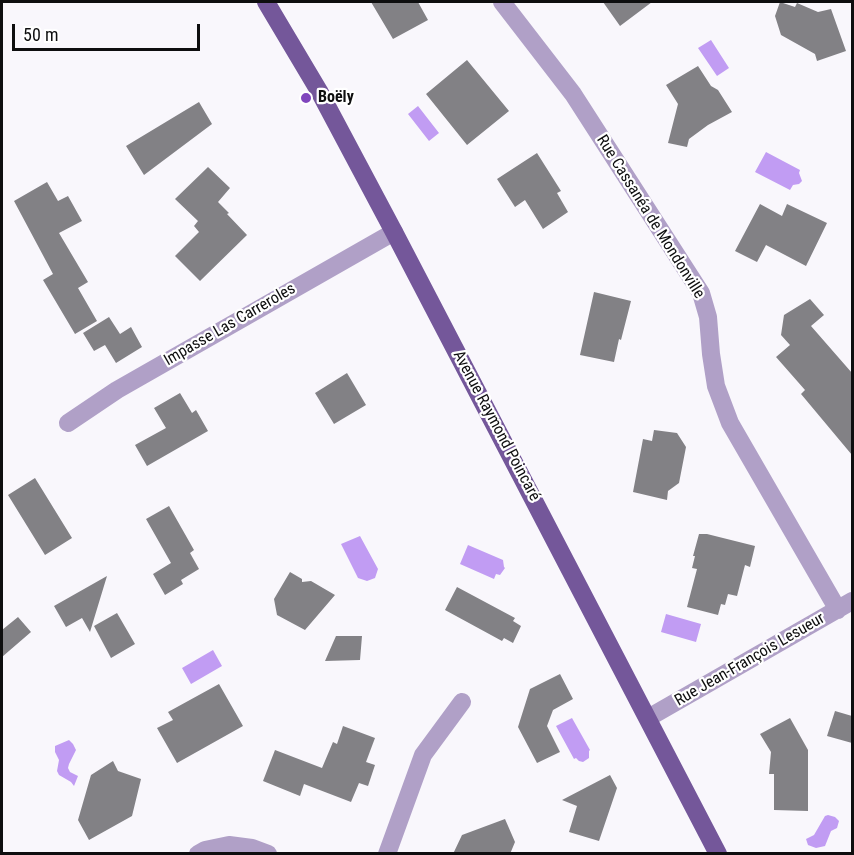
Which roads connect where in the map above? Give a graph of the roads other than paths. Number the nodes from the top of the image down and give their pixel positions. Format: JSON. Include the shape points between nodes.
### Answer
{"nodes":[{"id":1,"x":266,"y":2,"type":"edge"},
{"id":2,"x":502,"y":2,"type":"edge"},
{"id":3,"x":394,"y":232,"type":"junction"},
{"id":4,"x":68,"y":423,"type":"dead end"},
{"id":5,"x":845,"y":605,"type":"edge"},
{"id":6,"x":462,"y":702,"type":"dead end"},
{"id":7,"x":648,"y":718,"type":"junction"},
{"id":8,"x":198,"y":854,"type":"edge"},
{"id":9,"x":268,"y":854,"type":"edge"},
{"id":10,"x":387,"y":854,"type":"edge"},
{"id":11,"x":718,"y":854,"type":"edge"}],
"edges":[{"from":1,"to":3,"type":"main road","name":"Avenue Raymond Poincaré","via":[[319,91]]},
{"from":2,"to":5,"type":"street","name":"Rue Cassanéa de Mondonville","via":[[573,94],[701,293],[708,317],[716,386],[730,423]]},
{"from":3,"to":4,"type":"street","name":"Impasse Las Carreroles","via":[[117,390]]},
{"from":3,"to":7,"type":"main road","name":"Avenue Raymond Poincaré"},
{"from":5,"to":7,"type":"street","name":"Rue Jean-François Lesueur"},
{"from":6,"to":10,"type":"street","via":[[423,755]]},
{"from":7,"to":11,"type":"main road","name":"Avenue Raymond Poincaré"},
{"from":8,"to":9,"type":"street","via":[[229,845]]}]}
